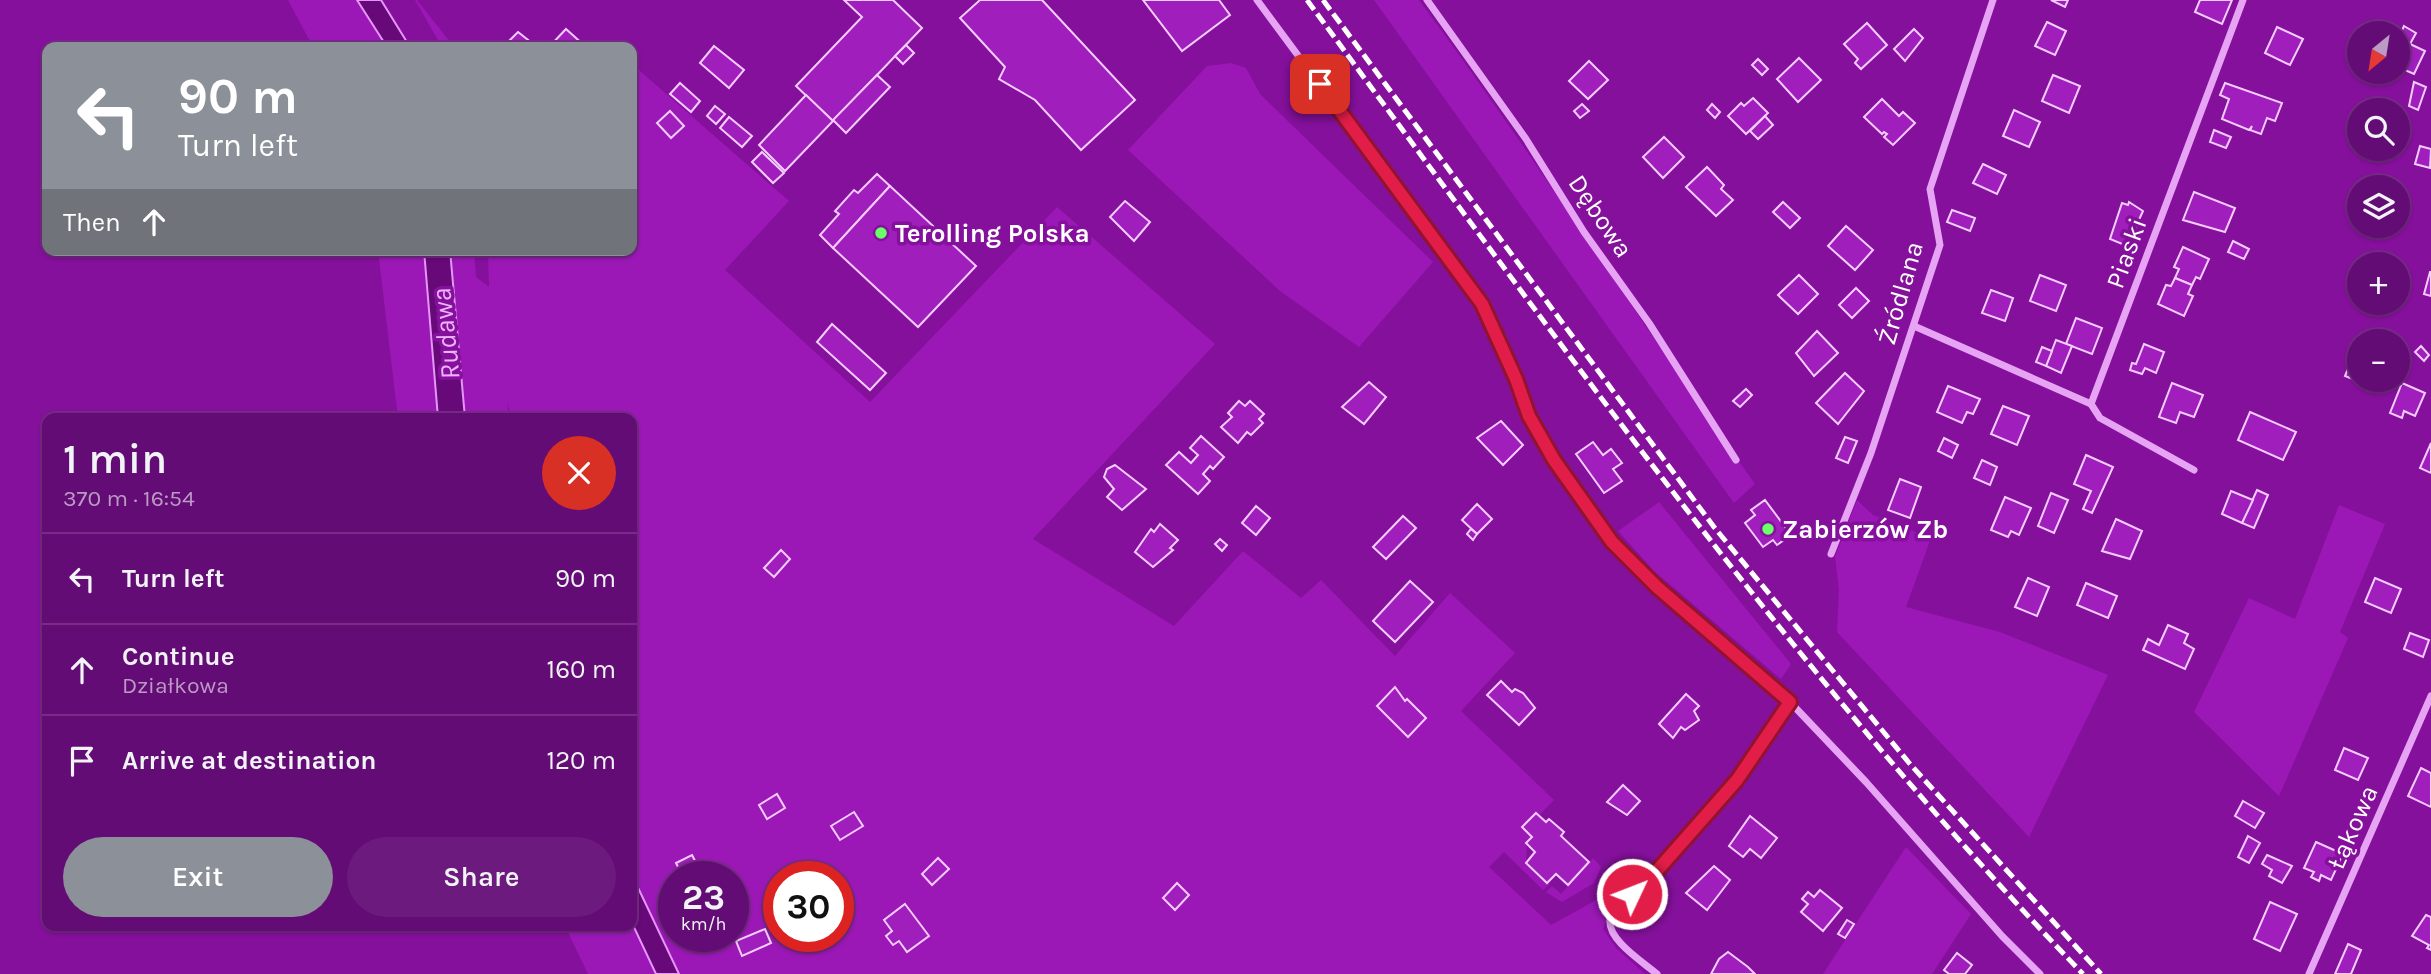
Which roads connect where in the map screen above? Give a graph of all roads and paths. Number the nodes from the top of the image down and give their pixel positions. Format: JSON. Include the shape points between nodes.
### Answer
{"nodes":[{"id":1,"x":1257,"y":0,"type":"edge"},
{"id":2,"x":1427,"y":0,"type":"edge"},
{"id":3,"x":1993,"y":0,"type":"edge"},
{"id":4,"x":2243,"y":0,"type":"edge"},
{"id":5,"x":1914,"y":326,"type":"junction"},
{"id":6,"x":2091,"y":404,"type":"junction"},
{"id":7,"x":1736,"y":460,"type":"dead end"},
{"id":8,"x":2194,"y":470,"type":"dead end"},
{"id":9,"x":1831,"y":554,"type":"dead end"},
{"id":10,"x":2431,"y":696,"type":"edge"},
{"id":11,"x":1790,"y":702,"type":"junction"},
{"id":12,"x":1657,"y":974,"type":"edge"},
{"id":13,"x":2040,"y":974,"type":"edge"},
{"id":14,"x":2309,"y":974,"type":"edge"}],
"edges":[{"from":1,"to":11,"type":"street","via":[[1482,304],[1529,416],[1612,542]]},
{"from":2,"to":7,"type":"street","name":"Dębowa","via":[[1526,139]]},
{"from":3,"to":5,"type":"street","name":"Źródlana","via":[[1930,189],[1940,245]]},
{"from":4,"to":6,"type":"street","name":"Piaski"},
{"from":5,"to":6,"type":"street"},
{"from":5,"to":9,"type":"street","name":"Źródlana"},
{"from":6,"to":8,"type":"street","via":[[2100,418]]},
{"from":10,"to":14,"type":"street","name":"Łąkowa"},
{"from":11,"to":12,"type":"street","via":[[1737,780],[1610,918],[1611,930]]},
{"from":11,"to":13,"type":"street"}]}
